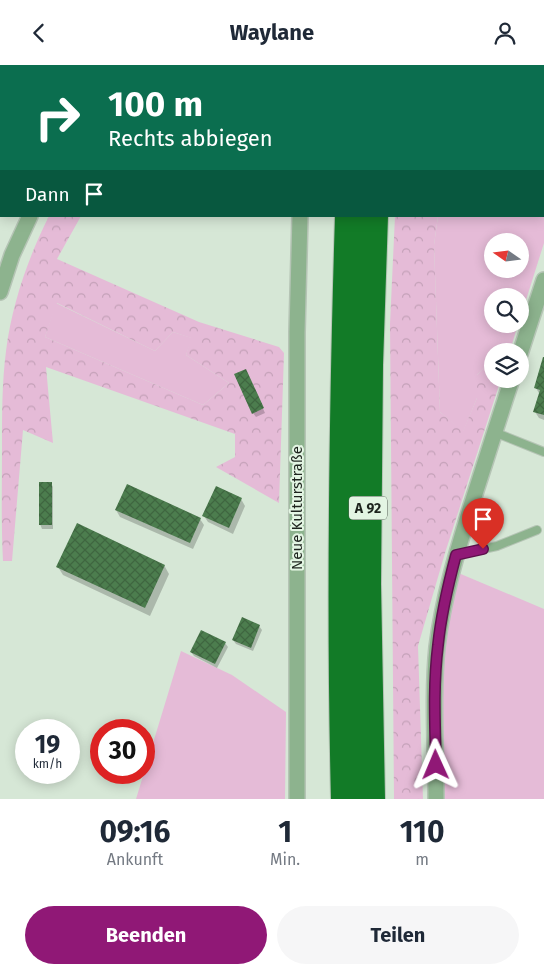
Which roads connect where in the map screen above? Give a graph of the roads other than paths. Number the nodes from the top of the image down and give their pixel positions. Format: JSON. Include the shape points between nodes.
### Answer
{"nodes":[{"id":1,"x":30,"y":217,"type":"edge"},
{"id":2,"x":300,"y":217,"type":"edge"},
{"id":3,"x":348,"y":217,"type":"edge"},
{"id":4,"x":374,"y":217,"type":"edge"},
{"id":5,"x":544,"y":279,"type":"edge"},
{"id":6,"x":0,"y":292,"type":"edge"},
{"id":7,"x":540,"y":307,"type":"edge"},
{"id":8,"x":525,"y":343,"type":"edge"},
{"id":9,"x":509,"y":388,"type":"edge"},
{"id":10,"x":494,"y":432,"type":"junction"},
{"id":11,"x":544,"y":452,"type":"edge"},
{"id":12,"x":537,"y":530,"type":"dead end"},
{"id":13,"x":456,"y":555,"type":"junction"},
{"id":14,"x":297,"y":799,"type":"edge"},
{"id":15,"x":345,"y":799,"type":"edge"},
{"id":16,"x":371,"y":799,"type":"edge"},
{"id":17,"x":436,"y":799,"type":"edge"}],
"edges":[{"from":1,"to":6,"type":"street"},
{"from":2,"to":14,"type":"street","name":"Neue Kulturstraße"},
{"from":3,"to":15,"type":"highway","number":"A 92","via":[[343,554]]},
{"from":4,"to":16,"type":"highway","number":"A 92","via":[[367,585]]},
{"from":5,"to":7,"type":"street"},
{"from":7,"to":8,"type":"street"},
{"from":9,"to":10,"type":"street"},
{"from":10,"to":11,"type":"lane"},
{"from":10,"to":13,"type":"street"},
{"from":12,"to":13,"type":"lane","via":[[496,546]]},
{"from":13,"to":17,"type":"street","via":[[437,647]]}]}
